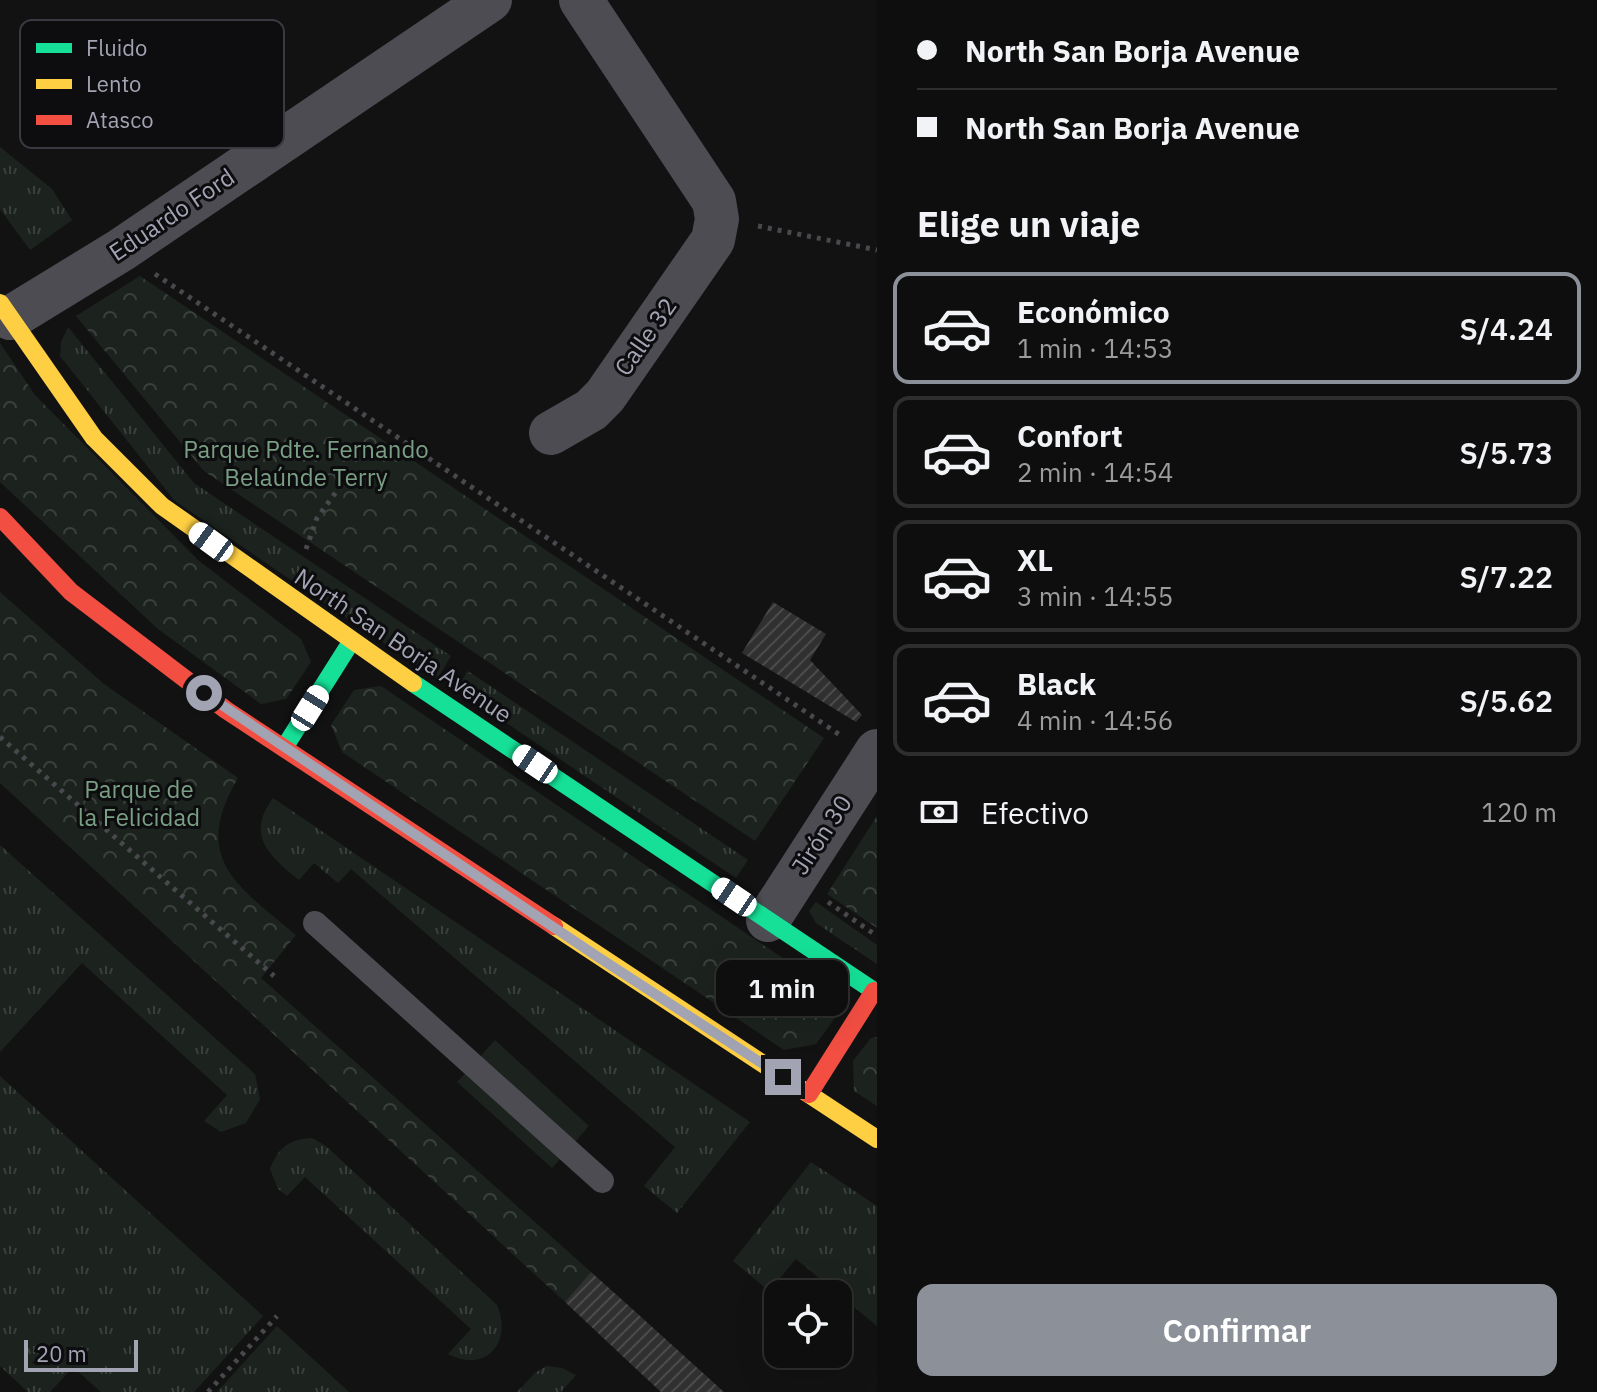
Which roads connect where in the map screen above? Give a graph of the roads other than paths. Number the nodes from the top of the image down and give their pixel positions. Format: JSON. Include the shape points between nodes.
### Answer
{"nodes":[{"id":1,"x":490,"y":0,"type":"edge"},
{"id":2,"x":581,"y":0,"type":"edge"},
{"id":3,"x":284,"y":140,"type":"edge"},
{"id":4,"x":272,"y":148,"type":"edge"},
{"id":5,"x":5,"y":311,"type":"edge"},
{"id":6,"x":551,"y":433,"type":"dead end"},
{"id":7,"x":0,"y":517,"type":"edge"},
{"id":8,"x":351,"y":642,"type":"junction"},
{"id":9,"x":284,"y":748,"type":"junction"},
{"id":10,"x":875,"y":754,"type":"edge"},
{"id":11,"x":768,"y":920,"type":"junction"},
{"id":12,"x":315,"y":923,"type":"dead end"},
{"id":13,"x":876,"y":992,"type":"edge"},
{"id":14,"x":809,"y":1094,"type":"junction"},
{"id":15,"x":877,"y":1139,"type":"edge"},
{"id":16,"x":602,"y":1181,"type":"dead end"}],
"edges":[{"from":1,"to":3,"type":"street","name":"Eduardo Ford"},
{"from":2,"to":6,"type":"street","name":"Calle 32","via":[[731,221],[605,396]]},
{"from":4,"to":5,"type":"street","name":"Eduardo Ford","via":[[121,250]]},
{"from":5,"to":8,"type":"main road","name":"North San Borja Avenue","via":[[94,438],[162,506]]},
{"from":7,"to":9,"type":"main road","via":[[71,592]]},
{"from":8,"to":9,"type":"main road"},
{"from":8,"to":11,"type":"main road","name":"North San Borja Avenue"},
{"from":9,"to":14,"type":"main road"},
{"from":10,"to":11,"type":"street","name":"Jirón 30"},
{"from":11,"to":13,"type":"main road","name":"North San Borja Avenue"},
{"from":12,"to":16,"type":"lane"},
{"from":13,"to":14,"type":"main road"},
{"from":14,"to":15,"type":"main road"}]}
